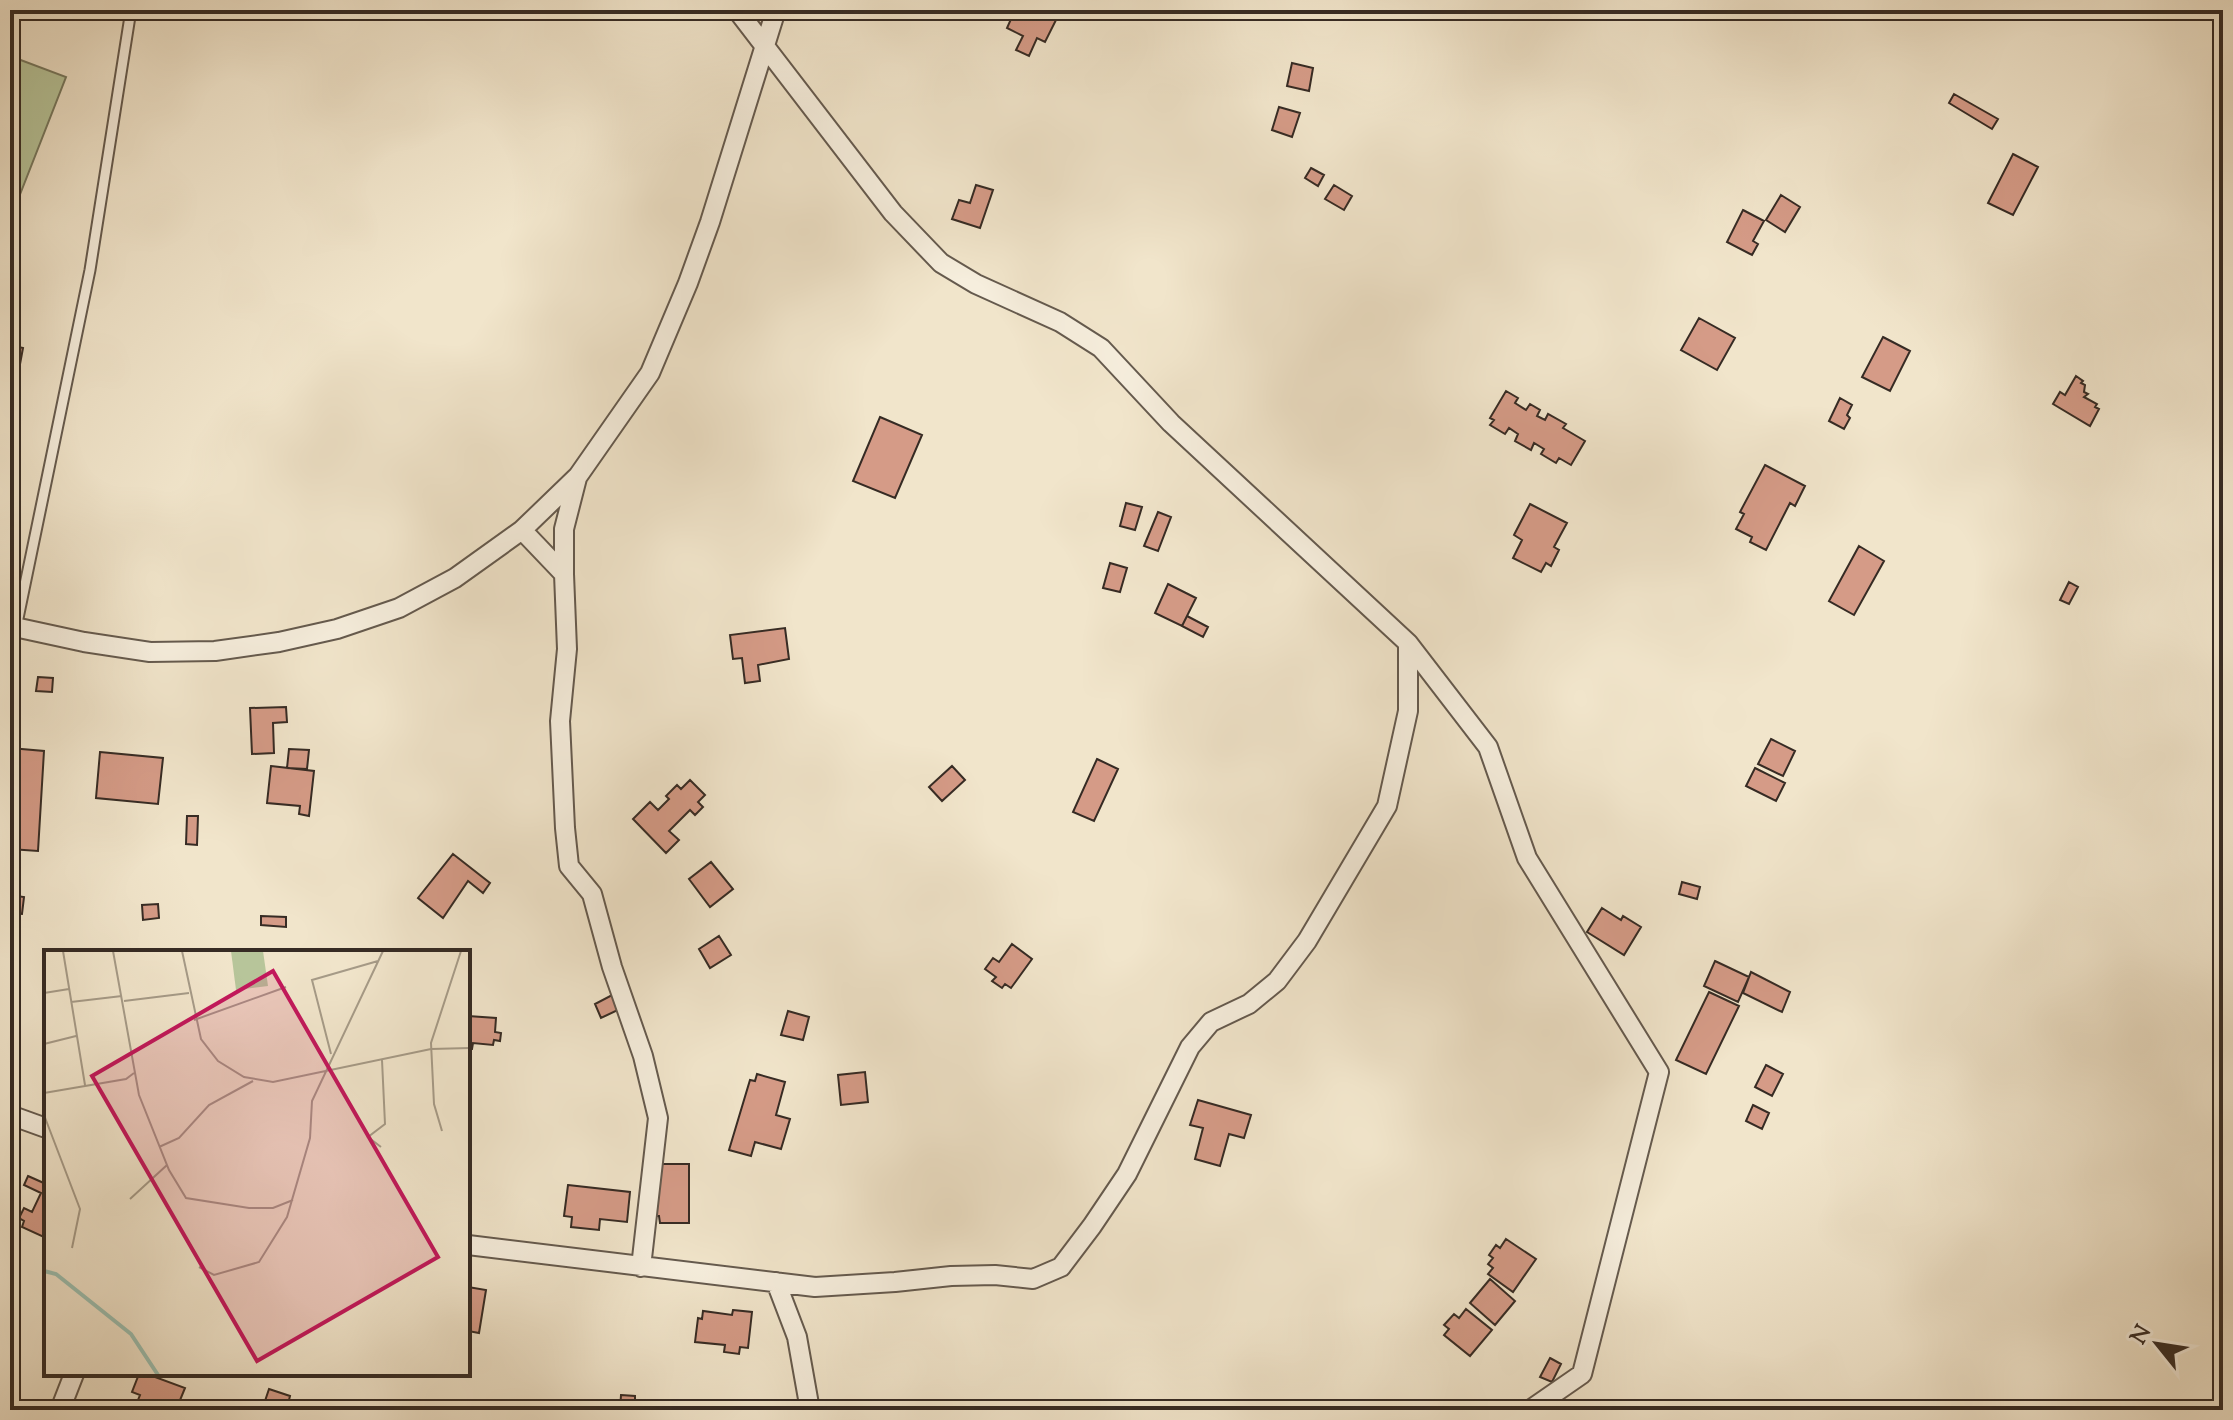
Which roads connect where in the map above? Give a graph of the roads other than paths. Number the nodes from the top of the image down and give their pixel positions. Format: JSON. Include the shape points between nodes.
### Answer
{"nodes":[{"id":1,"x":131,"y":10,"type":"edge"},
{"id":2,"x":737,"y":10,"type":"edge"},
{"id":3,"x":776,"y":10,"type":"edge"},
{"id":4,"x":764,"y":47,"type":"junction"},
{"id":5,"x":578,"y":476,"type":"junction"},
{"id":6,"x":522,"y":530,"type":"junction"},
{"id":7,"x":564,"y":574,"type":"junction"},
{"id":8,"x":13,"y":627,"type":"edge"},
{"id":9,"x":1408,"y":643,"type":"junction"},
{"id":10,"x":10,"y":1115,"type":"edge"},
{"id":11,"x":44,"y":1127,"type":"edge"},
{"id":12,"x":470,"y":1245,"type":"edge"},
{"id":13,"x":641,"y":1267,"type":"junction"},
{"id":14,"x":776,"y":1282,"type":"junction"},
{"id":15,"x":73,"y":1376,"type":"edge"},
{"id":16,"x":60,"y":1410,"type":"edge"},
{"id":17,"x":810,"y":1410,"type":"edge"},
{"id":18,"x":1530,"y":1410,"type":"edge"}],
"edges":[{"from":1,"to":8,"type":"lane","via":[[90,270]]},
{"from":2,"to":4,"type":"street"},
{"from":3,"to":4,"type":"street"},
{"from":4,"to":5,"type":"street","via":[[710,222],[650,373]]},
{"from":4,"to":9,"type":"street","via":[[893,213],[941,263],[1101,348],[1171,423]]},
{"from":5,"to":6,"type":"street"},
{"from":5,"to":7,"type":"street","via":[[564,529]]},
{"from":6,"to":7,"type":"street"},
{"from":6,"to":8,"type":"street","via":[[455,578],[399,608],[279,642],[215,651],[150,652]]},
{"from":7,"to":13,"type":"street","via":[[567,649],[560,721],[569,866],[592,894],[658,1118]]},
{"from":9,"to":14,"type":"street","via":[[1408,711],[1387,806],[1307,941],[1277,981],[1249,1004],[1211,1022],[1190,1047],[1127,1174],[1061,1267],[1033,1279],[951,1276],[815,1287]]},
{"from":9,"to":18,"type":"street","via":[[1488,747],[1527,858],[1659,1072],[1582,1374]]},
{"from":10,"to":11,"type":"street"},
{"from":12,"to":13,"type":"street"},
{"from":13,"to":14,"type":"street"},
{"from":14,"to":17,"type":"street","via":[[797,1337]]},
{"from":15,"to":16,"type":"street"}]}
